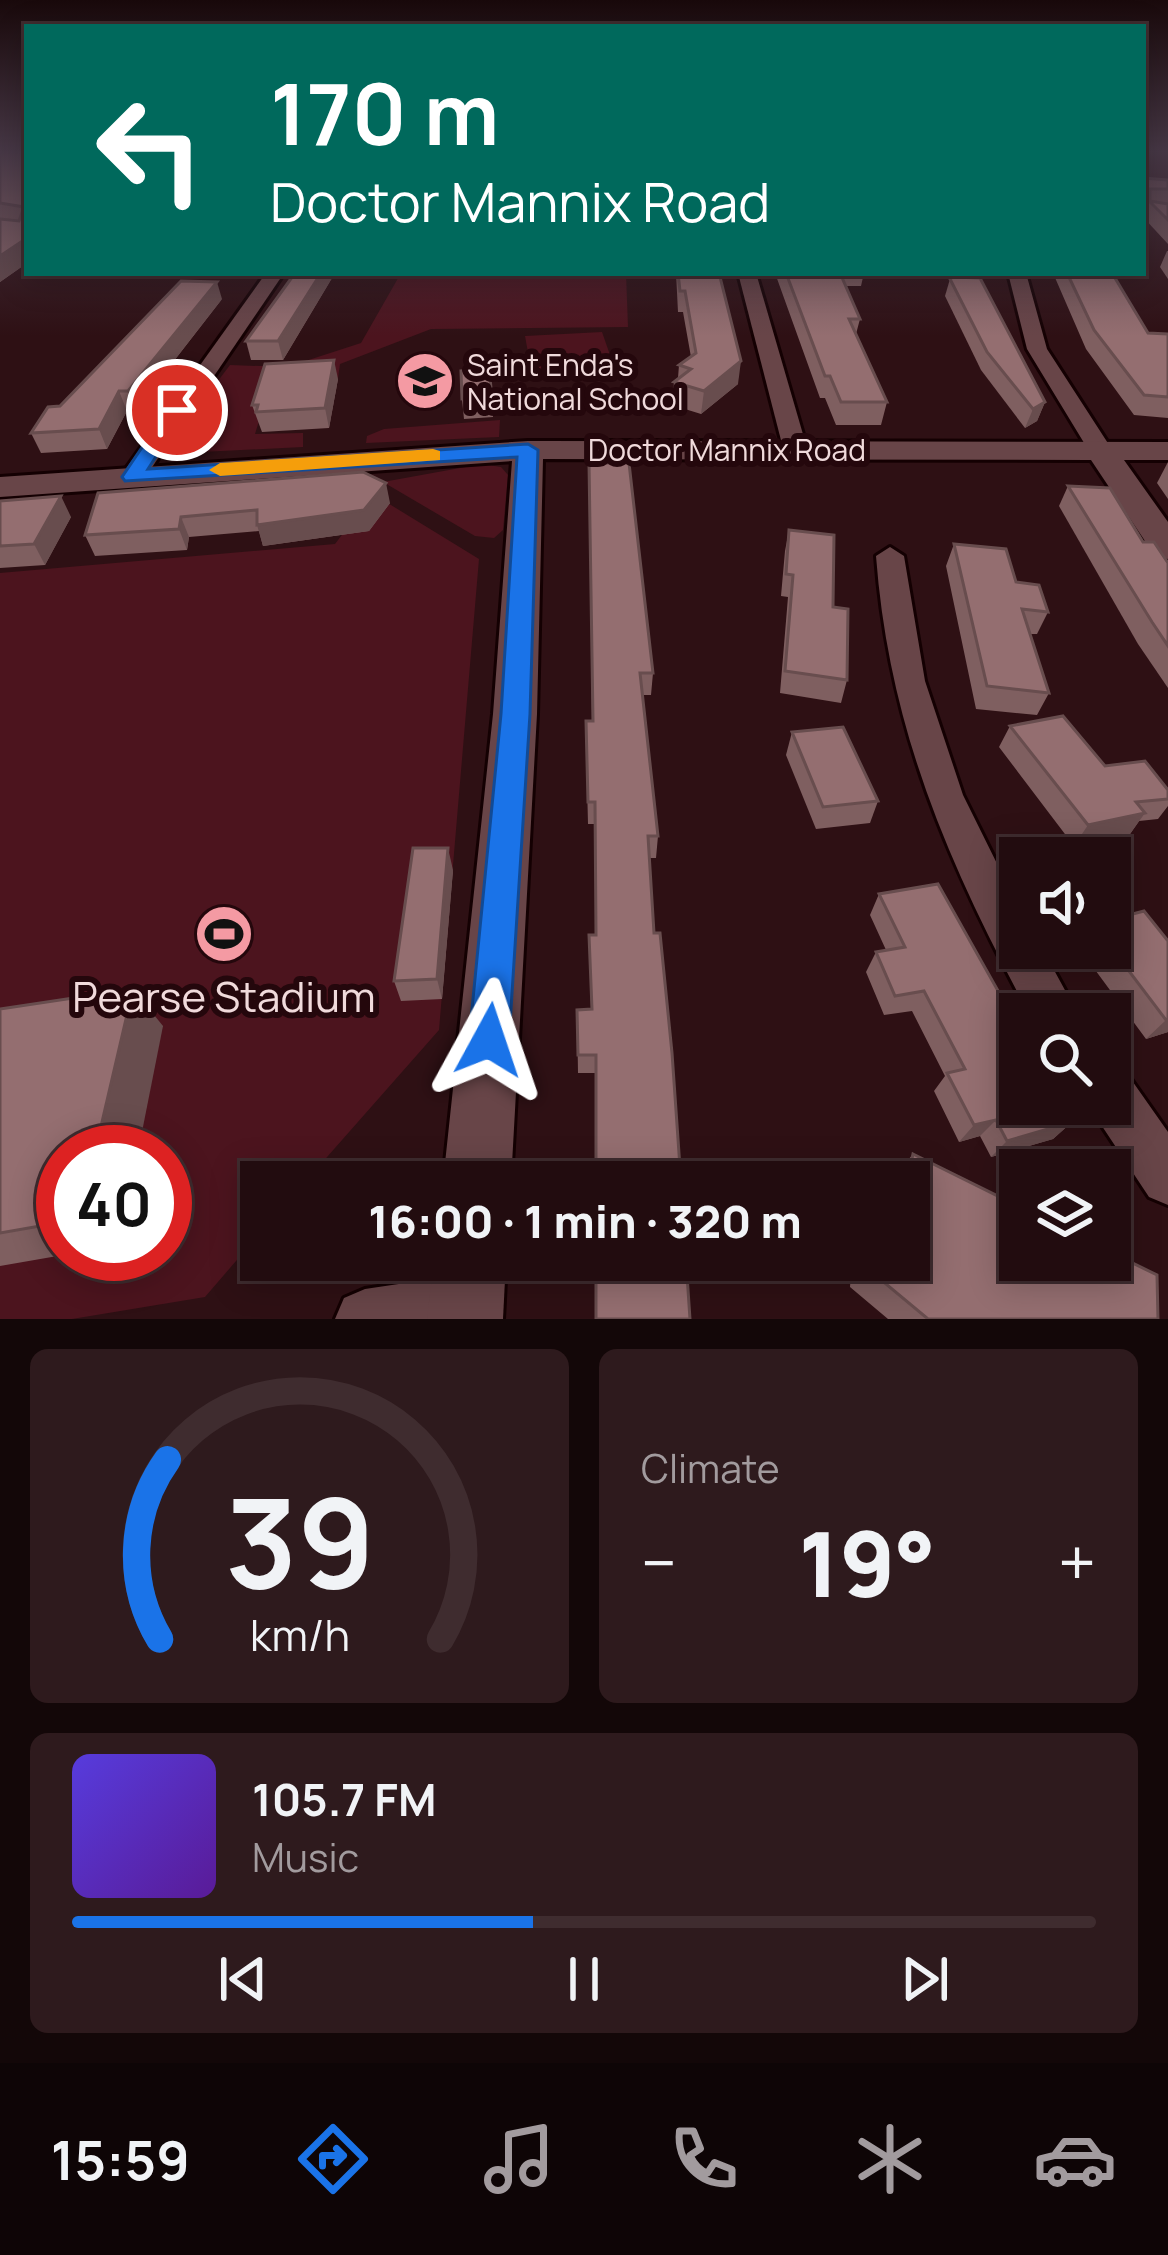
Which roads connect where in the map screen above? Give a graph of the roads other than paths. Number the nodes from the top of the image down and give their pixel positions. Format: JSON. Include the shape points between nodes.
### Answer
{"nodes":[{"id":1,"x":273,"y":276,"type":"edge"},
{"id":2,"x":748,"y":276,"type":"edge"},
{"id":3,"x":1018,"y":276,"type":"edge"},
{"id":4,"x":794,"y":448,"type":"junction"},
{"id":5,"x":528,"y":450,"type":"junction"},
{"id":6,"x":1101,"y":451,"type":"junction"},
{"id":7,"x":1168,"y":452,"type":"edge"},
{"id":8,"x":133,"y":477,"type":"junction"},
{"id":9,"x":0,"y":487,"type":"edge"},
{"id":10,"x":1168,"y":548,"type":"edge"},
{"id":11,"x":890,"y":556,"type":"dead end"},
{"id":12,"x":1042,"y":993,"type":"edge"},
{"id":13,"x":1131,"y":1124,"type":"edge"},
{"id":14,"x":479,"y":1161,"type":"edge"},
{"id":15,"x":1168,"y":1178,"type":"edge"},
{"id":16,"x":467,"y":1294,"type":"edge"},
{"id":17,"x":364,"y":1319,"type":"edge"}],
"edges":[{"from":1,"to":8,"type":"street"},
{"from":2,"to":4,"type":"street"},
{"from":3,"to":6,"type":"street","via":[[1037,349]]},
{"from":4,"to":5,"type":"street","name":"Doctor Mannix Road"},
{"from":4,"to":6,"type":"street","name":"Doctor Mannix Road"},
{"from":5,"to":8,"type":"street","name":"Doctor Mannix Road"},
{"from":5,"to":14,"type":"street"},
{"from":6,"to":7,"type":"street","name":"Doctor Mannix Road"},
{"from":6,"to":10,"type":"street"},
{"from":8,"to":9,"type":"street","name":"Doctor Mannix Road"},
{"from":11,"to":12,"type":"street","via":[[894,633],[928,763]]},
{"from":13,"to":15,"type":"street"},
{"from":16,"to":17,"type":"street"}]}
